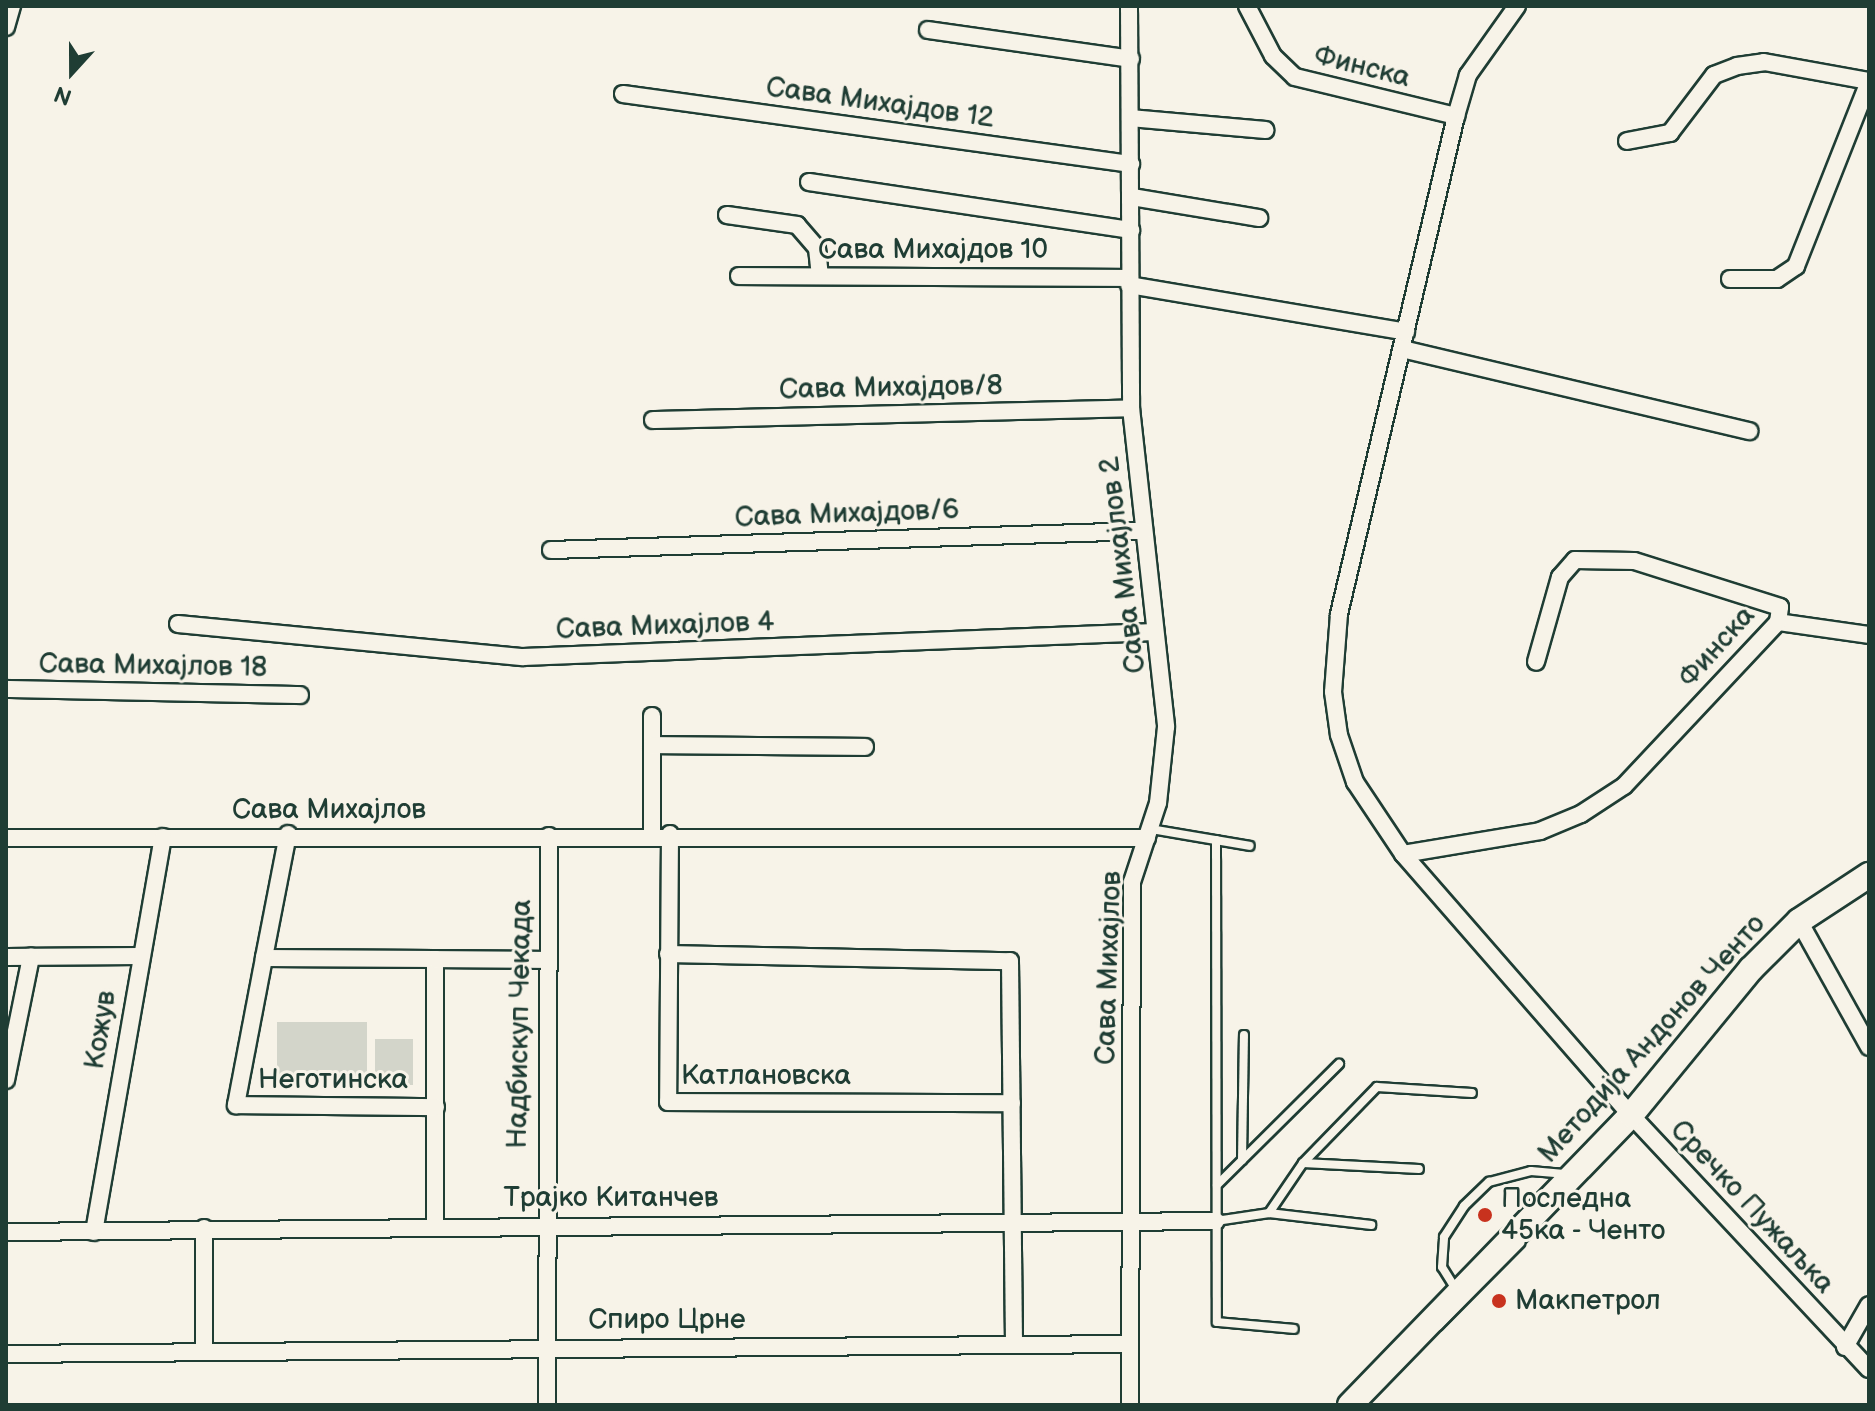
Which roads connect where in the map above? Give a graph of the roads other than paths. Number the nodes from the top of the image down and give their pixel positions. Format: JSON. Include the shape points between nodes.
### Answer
{"nodes":[{"id":1,"x":12,"y":6,"type":"edge"},
{"id":2,"x":1129,"y":6,"type":"edge"},
{"id":3,"x":1247,"y":6,"type":"edge"},
{"id":4,"x":1517,"y":6,"type":"edge"},
{"id":5,"x":6,"y":27,"type":"edge"},
{"id":6,"x":928,"y":30,"type":"dead end"},
{"id":7,"x":1131,"y":59,"type":"junction"},
{"id":8,"x":1869,"y":81,"type":"edge"},
{"id":9,"x":623,"y":94,"type":"dead end"},
{"id":10,"x":1456,"y":116,"type":"junction"},
{"id":11,"x":1130,"y":118,"type":"junction"},
{"id":12,"x":1265,"y":130,"type":"dead end"},
{"id":13,"x":1627,"y":141,"type":"dead end"},
{"id":14,"x":1131,"y":164,"type":"junction"},
{"id":15,"x":809,"y":182,"type":"dead end"},
{"id":16,"x":1132,"y":197,"type":"junction"},
{"id":17,"x":727,"y":215,"type":"dead end"},
{"id":18,"x":1259,"y":218,"type":"dead end"},
{"id":19,"x":1131,"y":230,"type":"junction"},
{"id":20,"x":820,"y":275,"type":"junction"},
{"id":21,"x":739,"y":276,"type":"dead end"},
{"id":22,"x":1730,"y":279,"type":"dead end"},
{"id":23,"x":1129,"y":281,"type":"junction"},
{"id":24,"x":1404,"y":340,"type":"junction"},
{"id":25,"x":1131,"y":408,"type":"junction"},
{"id":26,"x":653,"y":420,"type":"dead end"},
{"id":27,"x":1749,"y":431,"type":"dead end"},
{"id":28,"x":1144,"y":531,"type":"junction"},
{"id":29,"x":551,"y":550,"type":"dead end"},
{"id":30,"x":1778,"y":622,"type":"junction"},
{"id":31,"x":178,"y":624,"type":"dead end"},
{"id":32,"x":1155,"y":632,"type":"junction"},
{"id":33,"x":1869,"y":635,"type":"edge"},
{"id":34,"x":1536,"y":662,"type":"dead end"},
{"id":35,"x":6,"y":689,"type":"edge"},
{"id":36,"x":300,"y":695,"type":"dead end"},
{"id":37,"x":652,"y":716,"type":"dead end"},
{"id":38,"x":652,"y":745,"type":"junction"},
{"id":39,"x":865,"y":747,"type":"dead end"},
{"id":40,"x":1149,"y":833,"type":"junction"},
{"id":41,"x":288,"y":834,"type":"junction"},
{"id":42,"x":670,"y":834,"type":"junction"},
{"id":43,"x":652,"y":835,"type":"junction"},
{"id":44,"x":549,"y":836,"type":"junction"},
{"id":45,"x":163,"y":837,"type":"junction"},
{"id":46,"x":6,"y":838,"type":"edge"},
{"id":47,"x":1216,"y":840,"type":"junction"},
{"id":48,"x":1250,"y":846,"type":"dead end"},
{"id":49,"x":1403,"y":854,"type":"junction"},
{"id":50,"x":1869,"y":875,"type":"edge"},
{"id":51,"x":1799,"y":921,"type":"junction"},
{"id":52,"x":668,"y":954,"type":"junction"},
{"id":53,"x":140,"y":956,"type":"junction"},
{"id":54,"x":6,"y":957,"type":"edge"},
{"id":55,"x":31,"y":957,"type":"junction"},
{"id":56,"x":264,"y":958,"type":"junction"},
{"id":57,"x":435,"y":959,"type":"junction"},
{"id":58,"x":547,"y":960,"type":"junction"},
{"id":59,"x":1244,"y":1035,"type":"dead end"},
{"id":60,"x":1869,"y":1047,"type":"edge"},
{"id":61,"x":1339,"y":1064,"type":"dead end"},
{"id":62,"x":6,"y":1080,"type":"edge"},
{"id":63,"x":1472,"y":1093,"type":"dead end"},
{"id":64,"x":1012,"y":1103,"type":"junction"},
{"id":65,"x":436,"y":1107,"type":"junction"},
{"id":66,"x":1631,"y":1115,"type":"junction"},
{"id":67,"x":1242,"y":1160,"type":"junction"},
{"id":68,"x":1303,"y":1163,"type":"junction"},
{"id":69,"x":1419,"y":1169,"type":"dead end"},
{"id":70,"x":1572,"y":1174,"type":"junction"},
{"id":71,"x":1217,"y":1185,"type":"junction"},
{"id":72,"x":1540,"y":1210,"type":"junction"},
{"id":73,"x":1269,"y":1213,"type":"junction"},
{"id":74,"x":1014,"y":1221,"type":"junction"},
{"id":75,"x":1216,"y":1221,"type":"junction"},
{"id":76,"x":1129,"y":1223,"type":"junction"},
{"id":77,"x":435,"y":1225,"type":"junction"},
{"id":78,"x":543,"y":1225,"type":"junction"},
{"id":79,"x":1371,"y":1225,"type":"dead end"},
{"id":80,"x":204,"y":1228,"type":"junction"},
{"id":81,"x":6,"y":1232,"type":"edge"},
{"id":82,"x":94,"y":1232,"type":"junction"},
{"id":83,"x":1458,"y":1292,"type":"junction"},
{"id":84,"x":1869,"y":1305,"type":"edge"},
{"id":85,"x":1294,"y":1329,"type":"dead end"},
{"id":86,"x":1412,"y":1338,"type":"junction"},
{"id":87,"x":1014,"y":1344,"type":"junction"},
{"id":88,"x":1130,"y":1344,"type":"junction"},
{"id":89,"x":546,"y":1346,"type":"junction"},
{"id":90,"x":204,"y":1347,"type":"junction"},
{"id":91,"x":1845,"y":1347,"type":"junction"},
{"id":92,"x":6,"y":1354,"type":"edge"},
{"id":93,"x":1869,"y":1369,"type":"edge"},
{"id":94,"x":547,"y":1405,"type":"edge"},
{"id":95,"x":1130,"y":1405,"type":"edge"},
{"id":96,"x":1350,"y":1405,"type":"edge"}],
"edges":[{"from":1,"to":5,"type":"street"},
{"from":2,"to":7,"type":"street","name":"Сава Михајлов 2"},
{"from":3,"to":10,"type":"street","name":"Финска","via":[[1273,56],[1295,77]]},
{"from":4,"to":10,"type":"street","via":[[1468,75]]},
{"from":6,"to":7,"type":"street"},
{"from":7,"to":11,"type":"street","name":"Сава Михајлов 2"},
{"from":8,"to":13,"type":"street","via":[[1764,62],[1737,66],[1714,75],[1670,133]]},
{"from":8,"to":22,"type":"street","via":[[1796,266],[1777,279]]},
{"from":9,"to":14,"type":"street","name":"Сава Михајдов 12"},
{"from":10,"to":24,"type":"street"},
{"from":11,"to":12,"type":"street"},
{"from":11,"to":14,"type":"street","name":"Сава Михајлов 2"},
{"from":14,"to":16,"type":"street","name":"Сава Михајлов 2"},
{"from":15,"to":19,"type":"street","name":"Сава Михајдов 10"},
{"from":16,"to":18,"type":"street"},
{"from":16,"to":19,"type":"street","name":"Сава Михајлов 2"},
{"from":17,"to":20,"type":"street","via":[[797,225],[817,248]]},
{"from":19,"to":23,"type":"street","name":"Сава Михајлов 2"},
{"from":20,"to":21,"type":"street","name":"Сава Михајдов 10"},
{"from":20,"to":23,"type":"street","name":"Сава Михајдов 10"},
{"from":23,"to":24,"type":"street"},
{"from":23,"to":25,"type":"street","name":"Сава Михајлов 2"},
{"from":24,"to":27,"type":"street"},
{"from":24,"to":49,"type":"street","via":[[1339,614],[1333,692],[1355,782]]},
{"from":25,"to":26,"type":"street","name":"Сава Михајдов/8"},
{"from":25,"to":28,"type":"street","name":"Сава Михајлов 2"},
{"from":28,"to":29,"type":"street","name":"Сава Михајдов/6"},
{"from":28,"to":32,"type":"street","name":"Сава Михајлов 2"},
{"from":30,"to":33,"type":"street"},
{"from":30,"to":34,"type":"street","name":"Финска","via":[[1776,604],[1738,588],[1634,561],[1575,560],[1560,577]]},
{"from":30,"to":49,"type":"street","name":"Финска","via":[[1624,786],[1581,814],[1540,831]]},
{"from":31,"to":32,"type":"street","name":"Сава Михајлов 4","via":[[523,657]]},
{"from":32,"to":40,"type":"street","name":"Сава Михајлов 2","via":[[1166,727]]},
{"from":35,"to":36,"type":"street","name":"Сава Михајлов 18"},
{"from":37,"to":38,"type":"street"},
{"from":38,"to":39,"type":"street"},
{"from":38,"to":43,"type":"street"},
{"from":40,"to":42,"type":"street","name":"Сава Михајлов"},
{"from":40,"to":47,"type":"lane"},
{"from":40,"to":76,"type":"street","name":"Сава Михајлов","via":[[1132,882]]},
{"from":41,"to":44,"type":"street","name":"Сава Михајлов"},
{"from":41,"to":45,"type":"street","name":"Сава Михајлов"},
{"from":41,"to":56,"type":"street","name":"Неготинска"},
{"from":42,"to":43,"type":"street","name":"Сава Михајлов"},
{"from":42,"to":52,"type":"street","name":"Катлановска"},
{"from":43,"to":44,"type":"street","name":"Сава Михајлов"},
{"from":44,"to":58,"type":"street","name":"Надбискуп Чекада"},
{"from":45,"to":46,"type":"street","name":"Сава Михајлов"},
{"from":45,"to":53,"type":"street","name":"Кожув"},
{"from":47,"to":48,"type":"lane"},
{"from":47,"to":71,"type":"lane"},
{"from":49,"to":66,"type":"street"},
{"from":50,"to":51,"type":"main road","name":"Методија Андонов Ченто"},
{"from":51,"to":60,"type":"street","name":"Методија Андонов Ченто"},
{"from":51,"to":66,"type":"main road","name":"Методија Андонов Ченто"},
{"from":52,"to":64,"type":"street","via":[[1004,956],[1013,968]]},
{"from":52,"to":64,"type":"street","name":"Катлановска","via":[[668,1102]]},
{"from":53,"to":55,"type":"street"},
{"from":53,"to":82,"type":"street","name":"Кожув"},
{"from":54,"to":55,"type":"street"},
{"from":55,"to":62,"type":"street"},
{"from":56,"to":57,"type":"street"},
{"from":56,"to":65,"type":"street","name":"Неготинска","via":[[236,1105]]},
{"from":57,"to":58,"type":"street"},
{"from":57,"to":65,"type":"street","name":"Неготинска"},
{"from":58,"to":78,"type":"street","name":"Надбискуп Чекада"},
{"from":59,"to":67,"type":"lane"},
{"from":61,"to":67,"type":"lane"},
{"from":63,"to":68,"type":"lane","via":[[1377,1087]]},
{"from":64,"to":74,"type":"street"},
{"from":65,"to":77,"type":"street","name":"Неготинска"},
{"from":66,"to":70,"type":"main road","name":"Методија Андонов Ченто"},
{"from":66,"to":91,"type":"street","name":"Сречко Пужаљка"},
{"from":67,"to":71,"type":"lane"},
{"from":68,"to":69,"type":"lane"},
{"from":68,"to":73,"type":"lane"},
{"from":70,"to":72,"type":"main road","name":"Методија Андонов Ченто"},
{"from":70,"to":83,"type":"lane","via":[[1531,1171],[1489,1182],[1464,1206],[1444,1237],[1442,1267]]},
{"from":71,"to":75,"type":"lane"},
{"from":72,"to":83,"type":"main road","name":"Методија Андонов Ченто"},
{"from":72,"to":86,"type":"lane","via":[[1512,1259],[1452,1320]]},
{"from":73,"to":75,"type":"lane"},
{"from":73,"to":79,"type":"lane"},
{"from":74,"to":76,"type":"street","name":"Трајко Китанчев"},
{"from":74,"to":78,"type":"street","name":"Трајко Китанчев"},
{"from":74,"to":87,"type":"street"},
{"from":75,"to":76,"type":"street","name":"Трајко Китанчев"},
{"from":75,"to":85,"type":"lane","via":[[1217,1322]]},
{"from":76,"to":88,"type":"street","name":"Сава Михајлов"},
{"from":77,"to":78,"type":"street","name":"Трајко Китанчев"},
{"from":77,"to":80,"type":"street","name":"Трајко Китанчев"},
{"from":78,"to":89,"type":"street","name":"Надбискуп Чекада"},
{"from":80,"to":82,"type":"street","name":"Трајко Китанчев"},
{"from":80,"to":90,"type":"street"},
{"from":81,"to":82,"type":"street","name":"Трајко Китанчев"},
{"from":83,"to":86,"type":"main road","name":"Методија Андонов Ченто"},
{"from":84,"to":91,"type":"street"},
{"from":86,"to":96,"type":"main road","name":"Методија Андонов Ченто"},
{"from":87,"to":88,"type":"street","name":"Спиро Црне"},
{"from":87,"to":89,"type":"street","name":"Спиро Црне"},
{"from":88,"to":95,"type":"street","name":"Сава Михајлов"},
{"from":89,"to":90,"type":"street","name":"Спиро Црне"},
{"from":89,"to":94,"type":"street","name":"Надбискуп Чекада"},
{"from":90,"to":92,"type":"street","name":"Спиро Црне"},
{"from":91,"to":93,"type":"street","name":"Сречко Пужаљка"}]}
